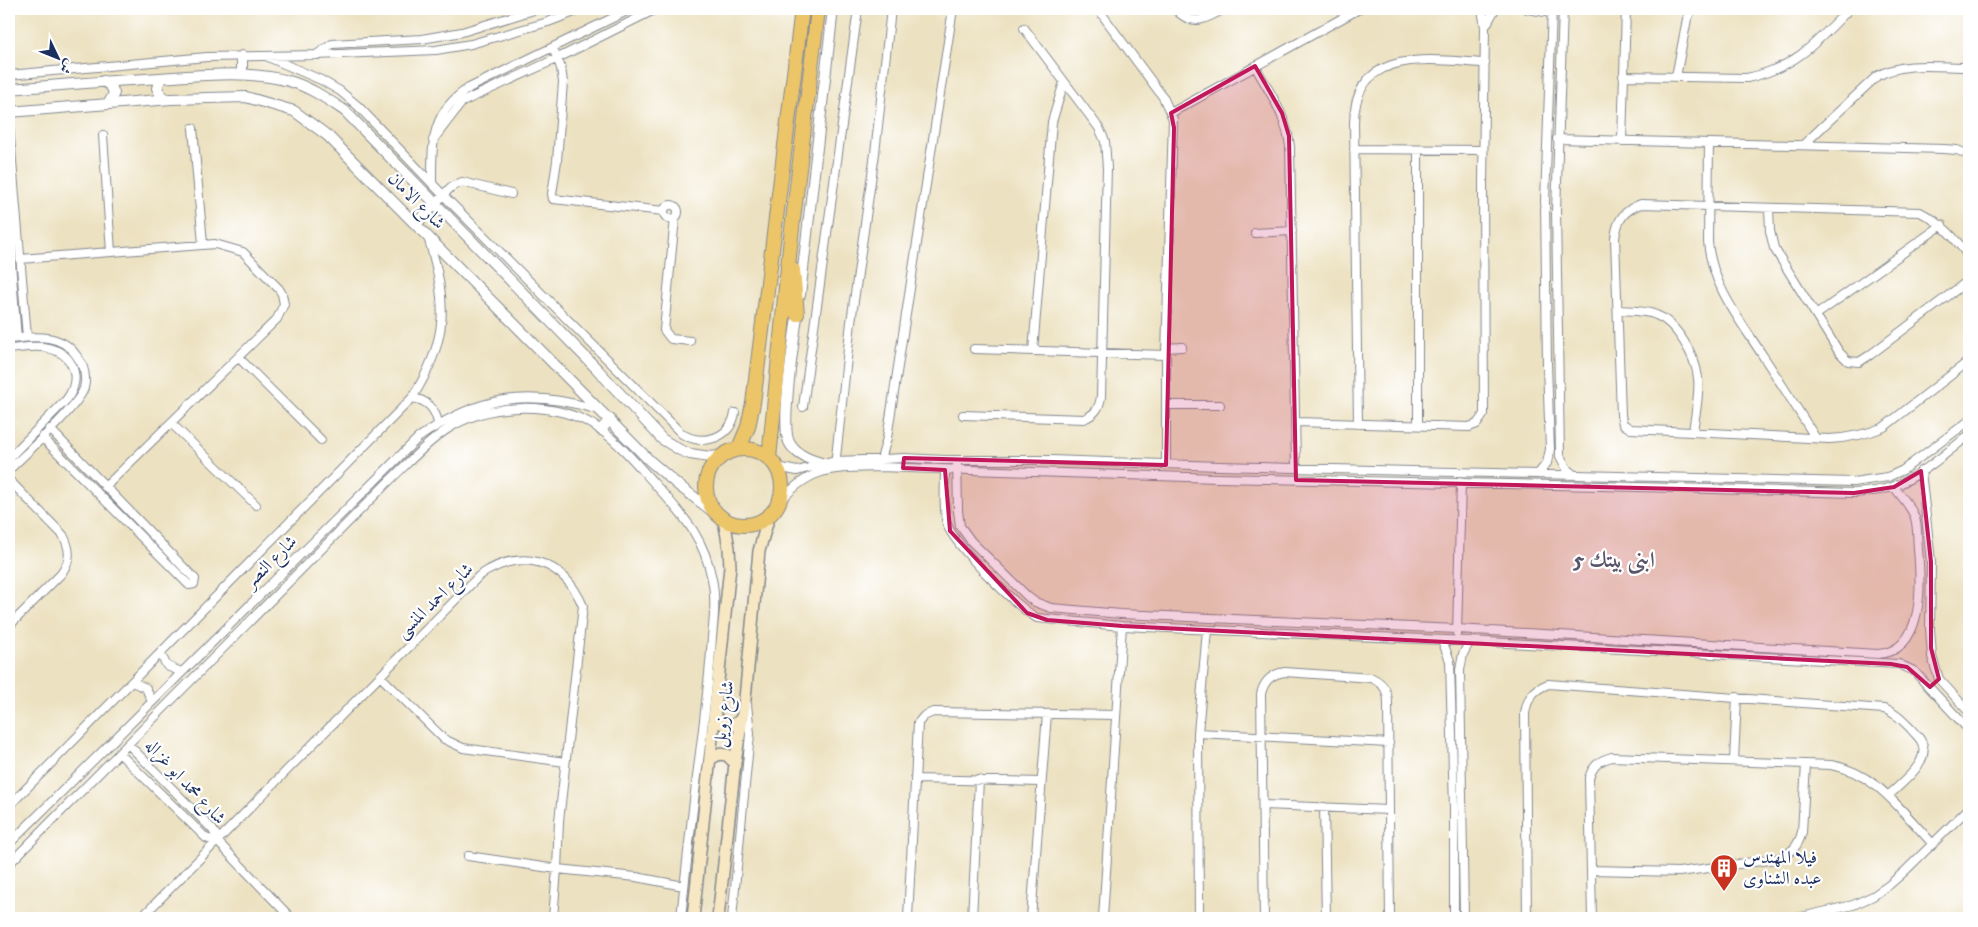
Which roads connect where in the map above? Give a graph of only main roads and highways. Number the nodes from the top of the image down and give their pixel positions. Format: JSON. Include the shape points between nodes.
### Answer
{"nodes":[{"id":1,"x":802,"y":9,"type":"edge"},
{"id":2,"x":818,"y":9,"type":"edge"},
{"id":3,"x":791,"y":237,"type":"junction"},
{"id":4,"x":797,"y":314,"type":"road end"},
{"id":5,"x":739,"y":448,"type":"junction"},
{"id":6,"x":772,"y":461,"type":"junction"},
{"id":7,"x":773,"y":510,"type":"junction"},
{"id":8,"x":721,"y":518,"type":"junction"},
{"id":9,"x":715,"y":715,"type":"junction"},
{"id":10,"x":742,"y":717,"type":"junction"},
{"id":11,"x":712,"y":758,"type":"junction"},
{"id":12,"x":735,"y":763,"type":"junction"},
{"id":13,"x":693,"y":918,"type":"edge"},
{"id":14,"x":718,"y":918,"type":"edge"}],
"edges":[{"from":1,"to":5,"type":"highway","via":[[753,403]]},
{"from":2,"to":3,"type":"highway"},
{"from":3,"to":4,"type":"highway"},
{"from":3,"to":6,"type":"highway"},
{"from":5,"to":6,"type":"highway","via":[[755,450]]},
{"from":5,"to":8,"type":"highway","via":[[720,456],[709,469],[705,486],[709,503]]},
{"from":6,"to":7,"type":"highway","via":[[782,484],[780,499]]},
{"from":7,"to":8,"type":"highway","via":[[750,524],[737,524]]},
{"from":7,"to":10,"type":"main road","name":"شارع زويل","via":[[759,551]]},
{"from":8,"to":9,"type":"main road","name":"شارع زويل","via":[[730,548],[730,567]]},
{"from":9,"to":10,"type":"main road","via":[[728,726],[736,724]]},
{"from":9,"to":11,"type":"main road","name":"شارع زويل"},
{"from":10,"to":12,"type":"main road","name":"شارع زويل"},
{"from":11,"to":12,"type":"main road","via":[[719,754],[727,755]]},
{"from":11,"to":13,"type":"main road","name":"شارع زويل"},
{"from":12,"to":14,"type":"main road","name":"شارع زويل"}]}
